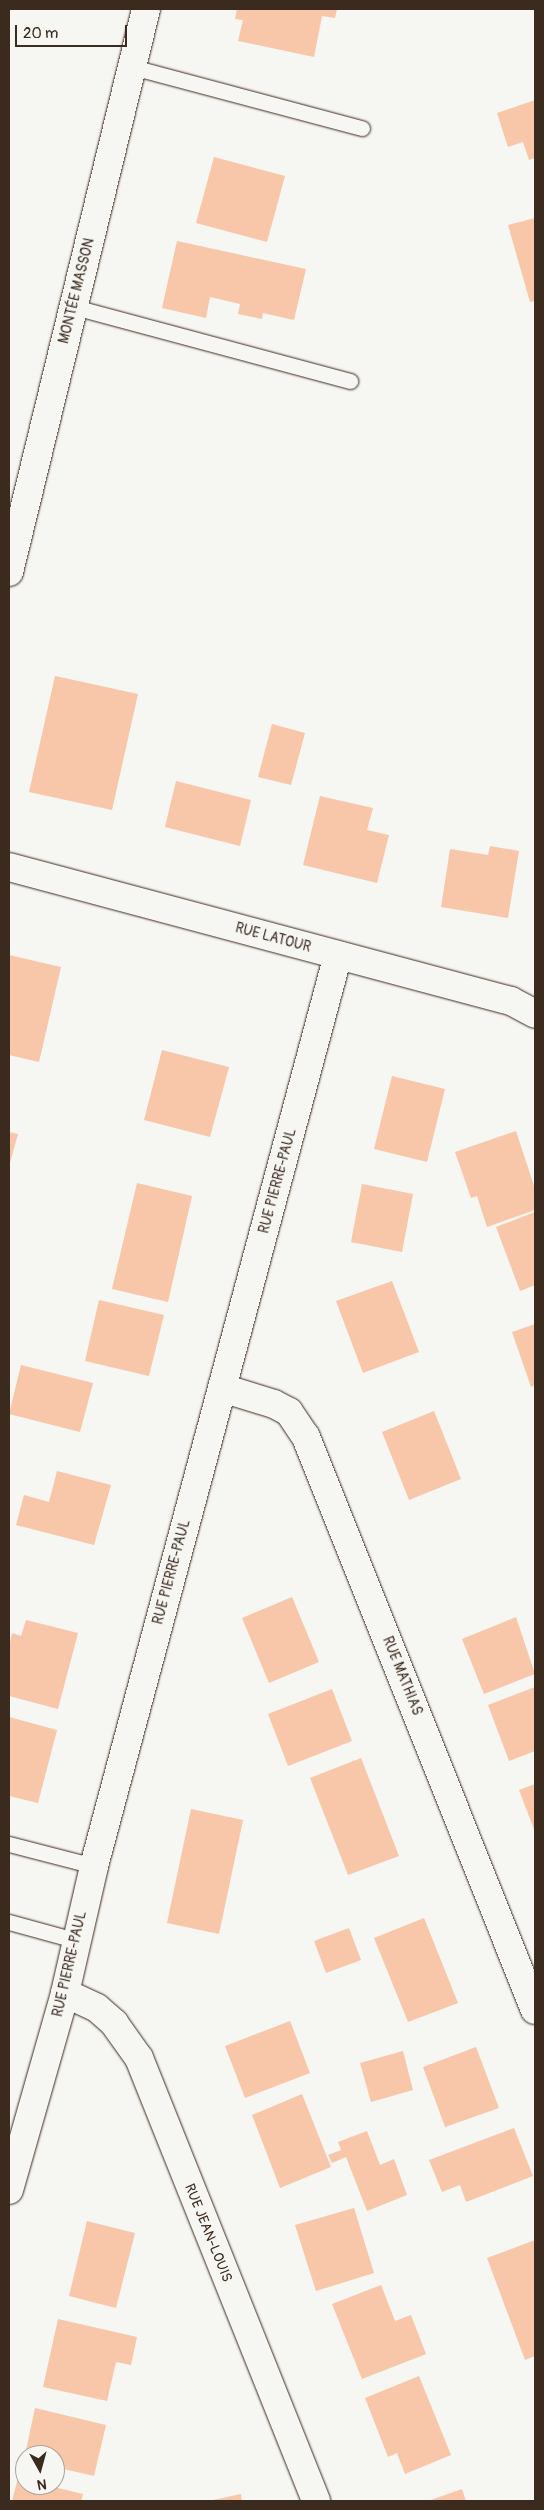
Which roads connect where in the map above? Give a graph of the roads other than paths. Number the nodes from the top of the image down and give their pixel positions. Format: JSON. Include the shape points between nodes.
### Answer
{"nodes":[{"id":1,"x":146,"y":9,"type":"edge"},
{"id":2,"x":132,"y":67,"type":"junction"},
{"id":3,"x":362,"y":128,"type":"dead end"},
{"id":4,"x":74,"y":306,"type":"junction"},
{"id":5,"x":350,"y":381,"type":"dead end"},
{"id":6,"x":9,"y":572,"type":"edge"},
{"id":7,"x":9,"y":867,"type":"edge"},
{"id":8,"x":338,"y":955,"type":"junction"},
{"id":9,"x":535,"y":1014,"type":"edge"},
{"id":10,"x":222,"y":1388,"type":"junction"},
{"id":11,"x":9,"y":1844,"type":"edge"},
{"id":12,"x":94,"y":1866,"type":"junction"},
{"id":13,"x":9,"y":1922,"type":"edge"},
{"id":14,"x":75,"y":1940,"type":"junction"},
{"id":15,"x":65,"y":1993,"type":"junction"},
{"id":16,"x":535,"y":2010,"type":"edge"},
{"id":17,"x":9,"y":2190,"type":"edge"},
{"id":18,"x":316,"y":2501,"type":"edge"}],
"edges":[{"from":1,"to":2,"type":"street","name":"MONTÉE MASSON"},
{"from":2,"to":3,"type":"lane"},
{"from":2,"to":4,"type":"street","name":"MONTÉE MASSON"},
{"from":4,"to":5,"type":"lane"},
{"from":4,"to":6,"type":"street","name":"MONTÉE MASSON"},
{"from":7,"to":8,"type":"street","name":"RUE LATOUR"},
{"from":8,"to":9,"type":"street","name":"RUE LATOUR","via":[[511,1001]]},
{"from":8,"to":10,"type":"street","name":"RUE PIERRE-PAUL"},
{"from":10,"to":12,"type":"street","name":"RUE PIERRE-PAUL"},
{"from":10,"to":16,"type":"street","name":"RUE MATHIAS","via":[[289,1412],[306,1437]]},
{"from":11,"to":12,"type":"lane"},
{"from":12,"to":14,"type":"street","name":"RUE PIERRE-PAUL"},
{"from":13,"to":14,"type":"lane"},
{"from":14,"to":15,"type":"street","name":"RUE PIERRE-PAUL"},
{"from":15,"to":17,"type":"street","name":"RUE PIERRE-PAUL"},
{"from":15,"to":18,"type":"street","name":"RUE JEAN-LOUIS","via":[[97,2008],[114,2023],[139,2058]]}]}
